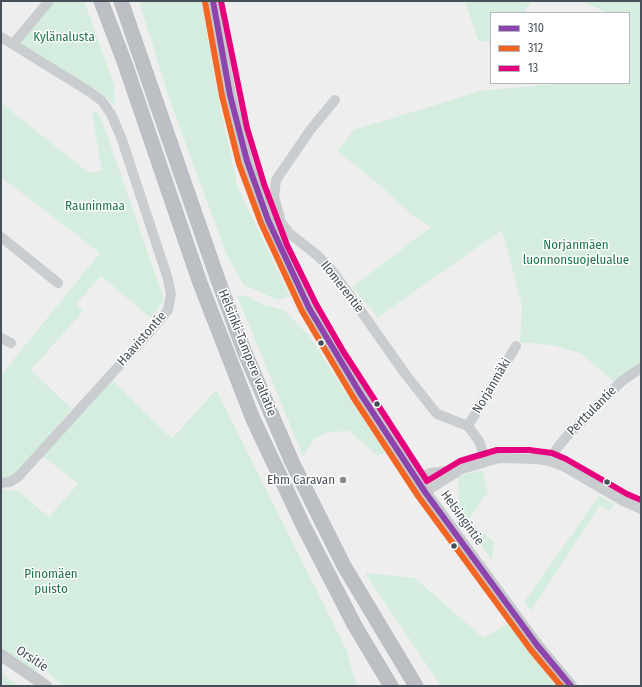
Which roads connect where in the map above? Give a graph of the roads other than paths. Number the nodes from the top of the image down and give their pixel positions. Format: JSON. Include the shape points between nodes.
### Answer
{"nodes":[{"id":1,"x":49,"y":1,"type":"edge"},
{"id":2,"x":101,"y":1,"type":"edge"},
{"id":3,"x":121,"y":1,"type":"edge"},
{"id":4,"x":213,"y":1,"type":"edge"},
{"id":5,"x":1,"y":37,"type":"edge"},
{"id":6,"x":13,"y":44,"type":"junction"},
{"id":7,"x":335,"y":100,"type":"dead end"},
{"id":8,"x":1,"y":237,"type":"edge"},
{"id":9,"x":58,"y":283,"type":"dead end"},
{"id":10,"x":1,"y":338,"type":"edge"},
{"id":11,"x":11,"y":343,"type":"dead end"},
{"id":12,"x":516,"y":346,"type":"dead end"},
{"id":13,"x":641,"y":368,"type":"edge"},
{"id":14,"x":468,"y":426,"type":"junction"},
{"id":15,"x":486,"y":461,"type":"junction"},
{"id":16,"x":550,"y":461,"type":"junction"},
{"id":17,"x":462,"y":469,"type":"junction"},
{"id":18,"x":416,"y":478,"type":"junction"},
{"id":19,"x":1,"y":483,"type":"edge"},
{"id":20,"x":425,"y":492,"type":"junction"},
{"id":21,"x":641,"y":510,"type":"edge"},
{"id":22,"x":1,"y":655,"type":"edge"},
{"id":23,"x":46,"y":686,"type":"edge"},
{"id":24,"x":391,"y":686,"type":"edge"},
{"id":25,"x":416,"y":686,"type":"edge"},
{"id":26,"x":571,"y":686,"type":"edge"}],
"edges":[{"from":1,"to":6,"type":"street"},
{"from":2,"to":24,"type":"highway","name":"Helsinki-Tampere valtatie","via":[[200,282],[254,419],[303,525],[355,626]]},
{"from":3,"to":25,"type":"highway","name":"Helsinki-Tampere valtatie","via":[[217,277],[292,462],[344,566]]},
{"from":4,"to":18,"type":"main road","name":"Helsingintie","via":[[239,130],[256,187],[280,248],[309,308],[336,355]]},
{"from":5,"to":6,"type":"street"},
{"from":6,"to":19,"type":"street","name":"Haavistontie","via":[[90,92],[106,107],[120,137],[171,294],[170,303],[163,316],[18,477],[10,482]]},
{"from":7,"to":14,"type":"street","name":"Ilomerentie","via":[[311,129],[276,180],[274,196],[282,222],[289,233],[318,256],[334,273],[406,375],[437,414]]},
{"from":8,"to":9,"type":"street"},
{"from":10,"to":11,"type":"street"},
{"from":12,"to":14,"type":"street","name":"Norjanmäki"},
{"from":13,"to":16,"type":"street","name":"Perttulantie","via":[[622,382],[574,429],[557,448]]},
{"from":14,"to":15,"type":"street","via":[[479,441]]},
{"from":15,"to":16,"type":"street","via":[[519,457]]},
{"from":15,"to":17,"type":"street"},
{"from":16,"to":21,"type":"street"},
{"from":17,"to":18,"type":"street","via":[[431,473]]},
{"from":17,"to":20,"type":"street"},
{"from":18,"to":20,"type":"main road","name":"Helsingintie"},
{"from":20,"to":26,"type":"main road","name":"Helsingintie","via":[[537,645]]},
{"from":22,"to":23,"type":"main road","name":"Orsitie"}]}
